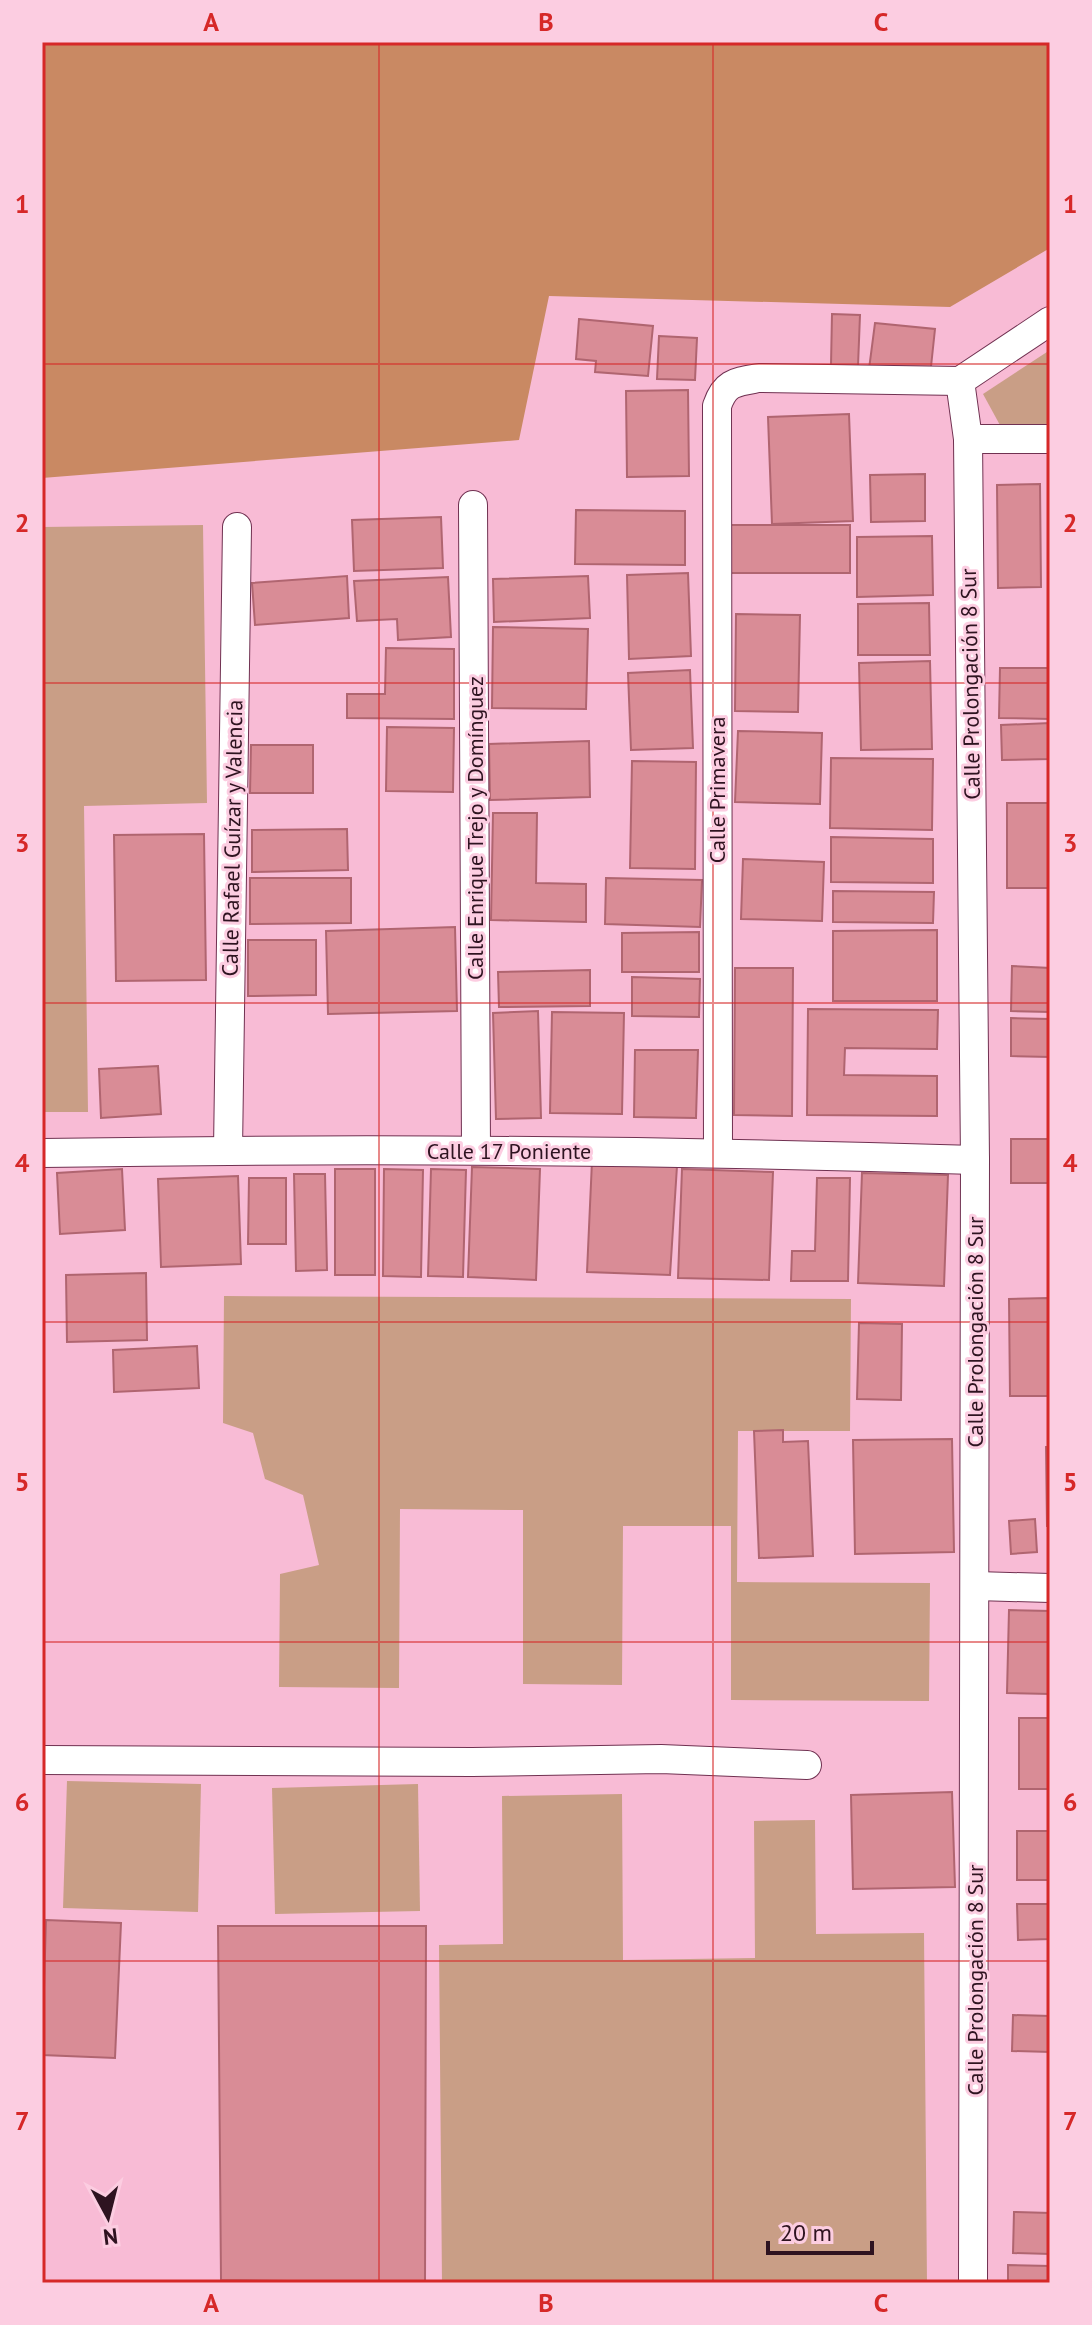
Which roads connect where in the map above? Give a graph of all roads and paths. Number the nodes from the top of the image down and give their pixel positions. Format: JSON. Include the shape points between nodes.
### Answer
{"nodes":[{"id":1,"x":1050,"y":321,"type":"edge"},
{"id":2,"x":960,"y":381,"type":"junction"},
{"id":3,"x":968,"y":439,"type":"junction"},
{"id":4,"x":1050,"y":439,"type":"edge"},
{"id":5,"x":473,"y":505,"type":"dead end"},
{"id":6,"x":237,"y":527,"type":"dead end"},
{"id":7,"x":228,"y":1150,"type":"junction"},
{"id":8,"x":476,"y":1150,"type":"junction"},
{"id":9,"x":718,"y":1152,"type":"junction"},
{"id":10,"x":42,"y":1153,"type":"edge"},
{"id":11,"x":975,"y":1160,"type":"junction"},
{"id":12,"x":976,"y":1586,"type":"junction"},
{"id":13,"x":1050,"y":1588,"type":"edge"},
{"id":14,"x":42,"y":1760,"type":"edge"},
{"id":15,"x":807,"y":1765,"type":"dead end"},
{"id":16,"x":973,"y":2283,"type":"edge"}],
"edges":[{"from":1,"to":2,"type":"street"},
{"from":2,"to":3,"type":"street","name":"Calle Prolongación 8 Sur"},
{"from":2,"to":9,"type":"street","name":"Calle Primavera","via":[[759,378],[733,383],[721,393],[716,428]]},
{"from":3,"to":4,"type":"street"},
{"from":3,"to":11,"type":"street","name":"Calle Prolongación 8 Sur"},
{"from":5,"to":8,"type":"street","name":"Calle Enrique Trejo y Domínguez"},
{"from":6,"to":7,"type":"street","name":"Calle Rafael Guízar y Valencia"},
{"from":7,"to":8,"type":"street","name":"Calle 17 Poniente"},
{"from":7,"to":10,"type":"street","name":"Calle 17 Poniente"},
{"from":8,"to":9,"type":"street","name":"Calle 17 Poniente"},
{"from":9,"to":11,"type":"street","name":"Calle 17 Poniente"},
{"from":11,"to":12,"type":"street","name":"Calle Prolongación 8 Sur"},
{"from":12,"to":13,"type":"street"},
{"from":12,"to":16,"type":"street","name":"Calle Prolongación 8 Sur"},
{"from":14,"to":15,"type":"street","via":[[661,1759]]}]}
